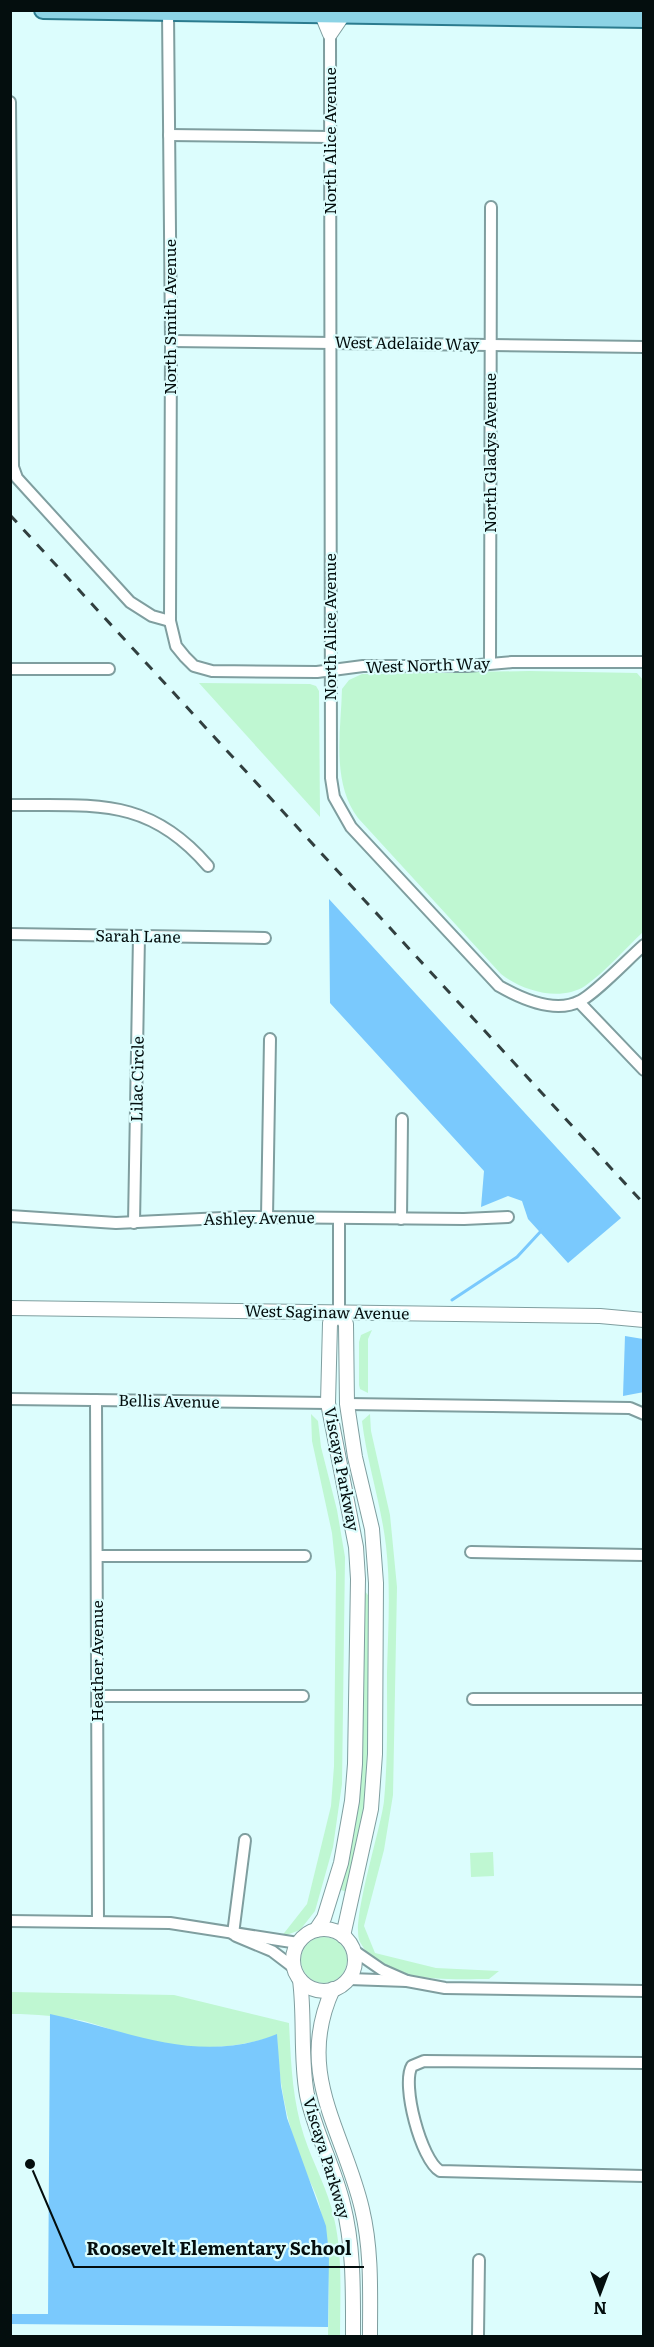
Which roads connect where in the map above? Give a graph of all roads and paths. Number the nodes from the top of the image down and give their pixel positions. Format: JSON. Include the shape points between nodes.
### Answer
{"nodes":[{"id":1,"x":43,"y":10,"type":"edge"},
{"id":2,"x":168,"y":12,"type":"junction"},
{"id":3,"x":320,"y":13,"type":"edge"},
{"id":4,"x":343,"y":13,"type":"edge"},
{"id":5,"x":644,"y":19,"type":"edge"},
{"id":6,"x":330,"y":34,"type":"junction"},
{"id":7,"x":10,"y":102,"type":"edge"},
{"id":8,"x":169,"y":135,"type":"junction"},
{"id":9,"x":330,"y":137,"type":"junction"},
{"id":10,"x":492,"y":207,"type":"dead end"},
{"id":11,"x":171,"y":341,"type":"junction"},
{"id":12,"x":330,"y":342,"type":"junction"},
{"id":13,"x":490,"y":345,"type":"junction"},
{"id":14,"x":644,"y":347,"type":"edge"},
{"id":15,"x":170,"y":621,"type":"junction"},
{"id":16,"x":644,"y":662,"type":"edge"},
{"id":17,"x":490,"y":663,"type":"junction"},
{"id":18,"x":10,"y":669,"type":"edge"},
{"id":19,"x":109,"y":669,"type":"dead end"},
{"id":20,"x":330,"y":671,"type":"junction"},
{"id":21,"x":10,"y":805,"type":"edge"},
{"id":22,"x":208,"y":866,"type":"dead end"},
{"id":23,"x":10,"y":934,"type":"edge"},
{"id":24,"x":139,"y":936,"type":"junction"},
{"id":25,"x":265,"y":938,"type":"dead end"},
{"id":26,"x":644,"y":945,"type":"edge"},
{"id":27,"x":579,"y":1002,"type":"junction"},
{"id":28,"x":270,"y":1039,"type":"dead end"},
{"id":29,"x":644,"y":1070,"type":"edge"},
{"id":30,"x":402,"y":1119,"type":"dead end"},
{"id":31,"x":10,"y":1216,"type":"edge"},
{"id":32,"x":267,"y":1217,"type":"junction"},
{"id":33,"x":508,"y":1217,"type":"dead end"},
{"id":34,"x":339,"y":1218,"type":"junction"},
{"id":35,"x":401,"y":1219,"type":"junction"},
{"id":36,"x":134,"y":1223,"type":"junction"},
{"id":37,"x":10,"y":1308,"type":"edge"},
{"id":38,"x":339,"y":1312,"type":"junction"},
{"id":39,"x":644,"y":1320,"type":"edge"},
{"id":40,"x":10,"y":1399,"type":"edge"},
{"id":41,"x":96,"y":1400,"type":"junction"},
{"id":42,"x":328,"y":1403,"type":"junction"},
{"id":43,"x":347,"y":1404,"type":"junction"},
{"id":44,"x":644,"y":1414,"type":"edge"},
{"id":45,"x":352,"y":1516,"type":"junction"},
{"id":46,"x":471,"y":1552,"type":"dead end"},
{"id":47,"x":644,"y":1555,"type":"edge"},
{"id":48,"x":97,"y":1556,"type":"junction"},
{"id":49,"x":305,"y":1556,"type":"dead end"},
{"id":50,"x":376,"y":1583,"type":"junction"},
{"id":51,"x":98,"y":1696,"type":"junction"},
{"id":52,"x":303,"y":1696,"type":"dead end"},
{"id":53,"x":473,"y":1699,"type":"dead end"},
{"id":54,"x":644,"y":1700,"type":"edge"},
{"id":55,"x":246,"y":1840,"type":"dead end"},
{"id":56,"x":10,"y":1921,"type":"edge"},
{"id":57,"x":98,"y":1922,"type":"junction"},
{"id":58,"x":316,"y":1930,"type":"junction"},
{"id":59,"x":233,"y":1934,"type":"junction"},
{"id":60,"x":343,"y":1936,"type":"junction"},
{"id":61,"x":298,"y":1943,"type":"junction"},
{"id":62,"x":353,"y":1950,"type":"junction"},
{"id":63,"x":293,"y":1967,"type":"junction"},
{"id":64,"x":349,"y":1978,"type":"junction"},
{"id":65,"x":300,"y":1980,"type":"junction"},
{"id":66,"x":407,"y":1982,"type":"junction"},
{"id":67,"x":333,"y":1989,"type":"junction"},
{"id":68,"x":644,"y":1991,"type":"edge"},
{"id":69,"x":644,"y":2063,"type":"edge"},
{"id":70,"x":644,"y":2176,"type":"edge"},
{"id":71,"x":479,"y":2260,"type":"dead end"},
{"id":72,"x":353,"y":2293,"type":"junction"},
{"id":73,"x":353,"y":2337,"type":"edge"},
{"id":74,"x":361,"y":2337,"type":"edge"},
{"id":75,"x":370,"y":2337,"type":"edge"},
{"id":76,"x":478,"y":2337,"type":"edge"}],
"edges":[{"from":1,"to":2,"type":"main road"},
{"from":2,"to":3,"type":"main road"},
{"from":2,"to":8,"type":"street","name":"North Smith Avenue"},
{"from":3,"to":4,"type":"main road"},
{"from":3,"to":6,"type":"street"},
{"from":4,"to":5,"type":"main road"},
{"from":4,"to":6,"type":"street"},
{"from":6,"to":9,"type":"street","name":"North Alice Avenue"},
{"from":7,"to":15,"type":"street","via":[[13,467],[17,478],[130,602],[152,616]]},
{"from":8,"to":9,"type":"street"},
{"from":8,"to":11,"type":"street","name":"North Smith Avenue"},
{"from":9,"to":12,"type":"street","name":"North Alice Avenue"},
{"from":10,"to":13,"type":"street","name":"North Gladys Avenue"},
{"from":11,"to":12,"type":"street","name":"West Adelaide Way"},
{"from":11,"to":15,"type":"street","name":"North Smith Avenue"},
{"from":12,"to":13,"type":"street","name":"West Adelaide Way"},
{"from":12,"to":20,"type":"street","name":"North Alice Avenue"},
{"from":13,"to":14,"type":"street","name":"West Adelaide Way"},
{"from":13,"to":17,"type":"street","name":"North Gladys Avenue"},
{"from":15,"to":20,"type":"street","name":"West North Way","via":[[176,646],[203,670]]},
{"from":16,"to":17,"type":"street","name":"West North Way"},
{"from":17,"to":20,"type":"street","name":"West North Way","via":[[363,666]]},
{"from":18,"to":19,"type":"street"},
{"from":20,"to":27,"type":"street","name":"North Alice Avenue","via":[[331,778],[334,797],[351,827],[499,986],[543,1005]]},
{"from":21,"to":22,"type":"street","via":[[116,808],[143,816],[169,828]]},
{"from":23,"to":24,"type":"street","name":"Sarah Lane"},
{"from":24,"to":25,"type":"street","name":"Sarah Lane"},
{"from":24,"to":36,"type":"street","name":"Lilac Circle"},
{"from":26,"to":27,"type":"street"},
{"from":27,"to":29,"type":"street"},
{"from":28,"to":32,"type":"street"},
{"from":30,"to":35,"type":"street"},
{"from":31,"to":36,"type":"street","name":"Ashley Avenue"},
{"from":32,"to":34,"type":"street","name":"Ashley Avenue"},
{"from":32,"to":36,"type":"street","name":"Ashley Avenue"},
{"from":33,"to":35,"type":"street","name":"Ashley Avenue"},
{"from":34,"to":35,"type":"street","name":"Ashley Avenue"},
{"from":34,"to":38,"type":"street"},
{"from":37,"to":38,"type":"street","name":"West Saginaw Avenue"},
{"from":38,"to":39,"type":"street","name":"West Saginaw Avenue"},
{"from":38,"to":42,"type":"street","name":"Viscaya Parkway","via":[[330,1323]]},
{"from":38,"to":43,"type":"street","name":"Viscaya Parkway","via":[[346,1324]]},
{"from":40,"to":41,"type":"street","name":"Bellis Avenue"},
{"from":41,"to":42,"type":"street","name":"Bellis Avenue"},
{"from":41,"to":48,"type":"street","name":"Heather Avenue"},
{"from":42,"to":45,"type":"street","name":"Viscaya Parkway"},
{"from":43,"to":44,"type":"street","via":[[630,1408]]},
{"from":43,"to":50,"type":"street","name":"Viscaya Parkway","via":[[372,1529]]},
{"from":45,"to":50,"type":"street","via":[[360,1527],[366,1578]]},
{"from":45,"to":58,"type":"street","name":"Viscaya Parkway","via":[[358,1579],[352,1802],[341,1863],[324,1918]]},
{"from":46,"to":47,"type":"street"},
{"from":48,"to":49,"type":"street"},
{"from":48,"to":51,"type":"street","name":"Heather Avenue"},
{"from":50,"to":60,"type":"street","name":"Viscaya Parkway","via":[[372,1798]]},
{"from":51,"to":52,"type":"street"},
{"from":51,"to":57,"type":"street","name":"Heather Avenue"},
{"from":53,"to":54,"type":"street"},
{"from":55,"to":59,"type":"street"},
{"from":56,"to":57,"type":"street"},
{"from":57,"to":59,"type":"street","via":[[170,1923]]},
{"from":58,"to":60,"type":"street","via":[[330,1930]]},
{"from":58,"to":61,"type":"street"},
{"from":59,"to":61,"type":"street"},
{"from":59,"to":63,"type":"street","via":[[272,1951]]},
{"from":60,"to":62,"type":"street"},
{"from":61,"to":63,"type":"street"},
{"from":62,"to":64,"type":"street"},
{"from":62,"to":66,"type":"street"},
{"from":63,"to":65,"type":"street"},
{"from":64,"to":66,"type":"street"},
{"from":64,"to":67,"type":"street"},
{"from":65,"to":67,"type":"street","via":[[315,1990]]},
{"from":65,"to":72,"type":"street","name":"Viscaya Parkway","via":[[307,2092],[314,2126],[346,2218]]},
{"from":66,"to":68,"type":"street","via":[[445,1988]]},
{"from":67,"to":75,"type":"street","name":"Viscaya Parkway","via":[[320,2027],[320,2067],[332,2124],[365,2223]]},
{"from":69,"to":70,"type":"street","via":[[424,2061],[415,2063],[408,2073],[411,2103],[431,2165],[440,2171]]},
{"from":71,"to":76,"type":"street"},
{"from":72,"to":73,"type":"street","name":"Viscaya Parkway"},
{"from":72,"to":74,"type":"street"}]}
